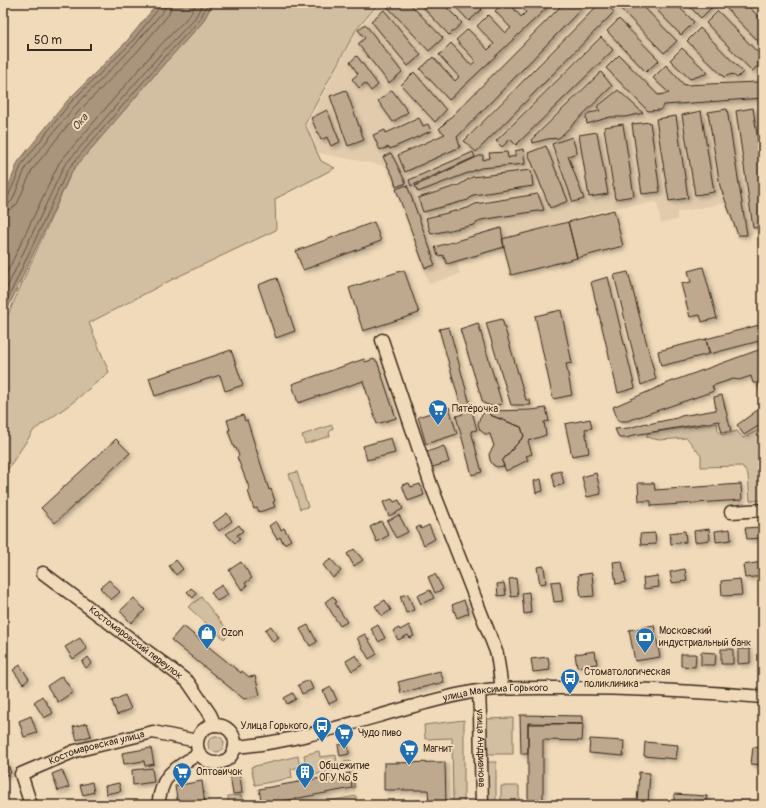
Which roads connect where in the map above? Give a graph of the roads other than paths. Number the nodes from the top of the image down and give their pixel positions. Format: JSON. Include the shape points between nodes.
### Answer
{"nodes":[{"id":1,"x":382,"y":340,"type":"dead end"},
{"id":2,"x":763,"y":510,"type":"edge"},
{"id":3,"x":730,"y":512,"type":"dead end"},
{"id":4,"x":43,"y":573,"type":"dead end"},
{"id":5,"x":502,"y":689,"type":"junction"},
{"id":6,"x":479,"y":691,"type":"junction"},
{"id":7,"x":763,"y":697,"type":"edge"},
{"id":8,"x":215,"y":725,"type":"junction"},
{"id":9,"x":198,"y":747,"type":"junction"},
{"id":10,"x":235,"y":748,"type":"junction"},
{"id":11,"x":31,"y":805,"type":"edge"},
{"id":12,"x":158,"y":805,"type":"edge"},
{"id":13,"x":482,"y":805,"type":"edge"}],
"edges":[{"from":1,"to":5,"type":"street","via":[[431,485],[497,654]]},
{"from":2,"to":3,"type":"street"},
{"from":4,"to":8,"type":"street","name":"Костомаровский переулок","via":[[188,682]]},
{"from":5,"to":6,"type":"street","name":"улица Максима Горького"},
{"from":5,"to":7,"type":"street","name":"улица Максима Горького","via":[[613,688]]},
{"from":6,"to":10,"type":"street","name":"улица Максима Горького","via":[[447,697],[290,739]]},
{"from":6,"to":13,"type":"street","name":"улица Андрианова"},
{"from":8,"to":9,"type":"street","via":[[203,730],[199,735]]},
{"from":8,"to":10,"type":"street","via":[[230,732]]},
{"from":9,"to":10,"type":"street","via":[[205,760],[216,764],[228,759]]},
{"from":9,"to":11,"type":"street","name":"Костомаровская улица","via":[[153,732],[75,751],[21,774]]},
{"from":9,"to":12,"type":"street","via":[[168,774]]}]}
